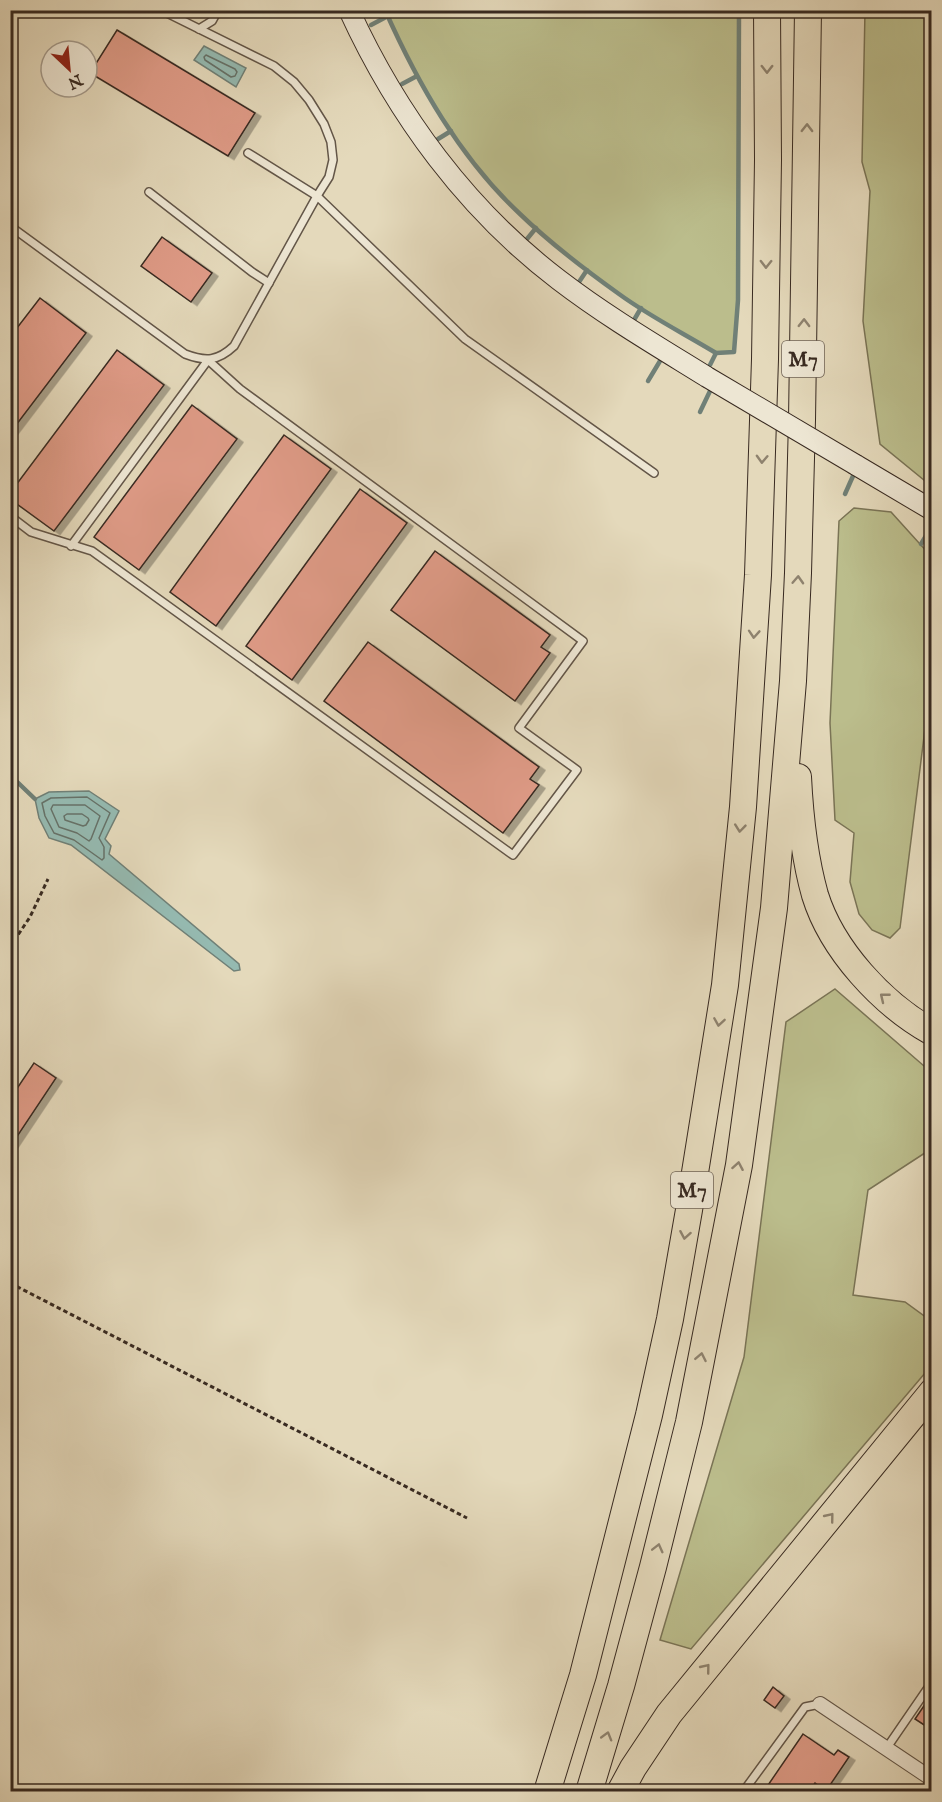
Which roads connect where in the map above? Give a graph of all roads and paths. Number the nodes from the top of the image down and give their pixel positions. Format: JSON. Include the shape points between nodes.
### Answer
{"nodes":[{"id":1,"x":161,"y":10,"type":"edge"},
{"id":2,"x":218,"y":10,"type":"edge"},
{"id":3,"x":349,"y":10,"type":"edge"},
{"id":4,"x":767,"y":10,"type":"edge"},
{"id":5,"x":808,"y":10,"type":"edge"},
{"id":6,"x":199,"y":29,"type":"junction"},
{"id":7,"x":249,"y":153,"type":"dead end"},
{"id":8,"x":149,"y":192,"type":"dead end"},
{"id":9,"x":317,"y":196,"type":"junction"},
{"id":10,"x":10,"y":226,"type":"edge"},
{"id":11,"x":269,"y":283,"type":"junction"},
{"id":12,"x":208,"y":360,"type":"junction"},
{"id":13,"x":654,"y":473,"type":"dead end"},
{"id":14,"x":932,"y":510,"type":"edge"},
{"id":15,"x":10,"y":516,"type":"edge"},
{"id":16,"x":71,"y":546,"type":"junction"},
{"id":17,"x":793,"y":681,"type":"junction"},
{"id":18,"x":48,"y":879,"type":"dead end"},
{"id":19,"x":10,"y":947,"type":"edge"},
{"id":20,"x":932,"y":1032,"type":"edge"},
{"id":21,"x":10,"y":1283,"type":"edge"},
{"id":22,"x":932,"y":1392,"type":"edge"},
{"id":23,"x":468,"y":1518,"type":"dead end"},
{"id":24,"x":932,"y":1682,"type":"edge"},
{"id":25,"x":820,"y":1704,"type":"joint"},
{"id":26,"x":886,"y":1749,"type":"junction"},
{"id":27,"x":932,"y":1779,"type":"edge"},
{"id":28,"x":547,"y":1791,"type":"edge"},
{"id":29,"x":589,"y":1791,"type":"edge"},
{"id":30,"x":620,"y":1791,"type":"edge"},
{"id":31,"x":743,"y":1791,"type":"edge"}],
"edges":[{"from":1,"to":6,"type":"lane"},
{"from":2,"to":6,"type":"lane","via":[[212,21]]},
{"from":3,"to":14,"type":"main road","bridge":true,"via":[[392,93],[429,147],[505,234],[559,280],[613,318]]},
{"from":4,"to":28,"type":"highway","number":"M7","one_way":true,"via":[[765,359],[758,575],[742,807],[724,985],[670,1319],[649,1415],[583,1675]]},
{"from":17,"to":5,"type":"highway","number":"M7","one_way":true,"via":[[802,420]]},
{"from":6,"to":9,"type":"lane","via":[[274,66],[309,100],[324,124],[333,160],[329,177]]},
{"from":7,"to":9,"type":"lane"},
{"from":8,"to":11,"type":"lane"},
{"from":9,"to":11,"type":"lane"},
{"from":9,"to":13,"type":"lane","via":[[465,339]]},
{"from":10,"to":12,"type":"lane","via":[[186,354]]},
{"from":11,"to":12,"type":"lane","via":[[234,346]]},
{"from":12,"to":16,"type":"lane"},
{"from":12,"to":16,"type":"lane","via":[[240,388],[583,641],[519,728],[577,770],[513,855],[92,551]]},
{"from":15,"to":16,"type":"lane","via":[[31,532]]},
{"from":20,"to":17,"type":"highway","one_way":true,"via":[[870,984],[830,928],[816,897],[800,815]]},
{"from":29,"to":17,"type":"highway","number":"M7","one_way":true,"via":[[618,1698],[689,1422],[739,1165],[774,908]]},
{"from":18,"to":19,"type":"path"},
{"from":21,"to":23,"type":"path"},
{"from":30,"to":22,"type":"highway","one_way":true,"via":[[669,1714]]},
{"from":24,"to":26,"type":"lane"},
{"from":25,"to":26,"type":"street"},
{"from":25,"to":31,"type":"lane","via":[[805,1707]]},
{"from":26,"to":27,"type":"street"}]}
